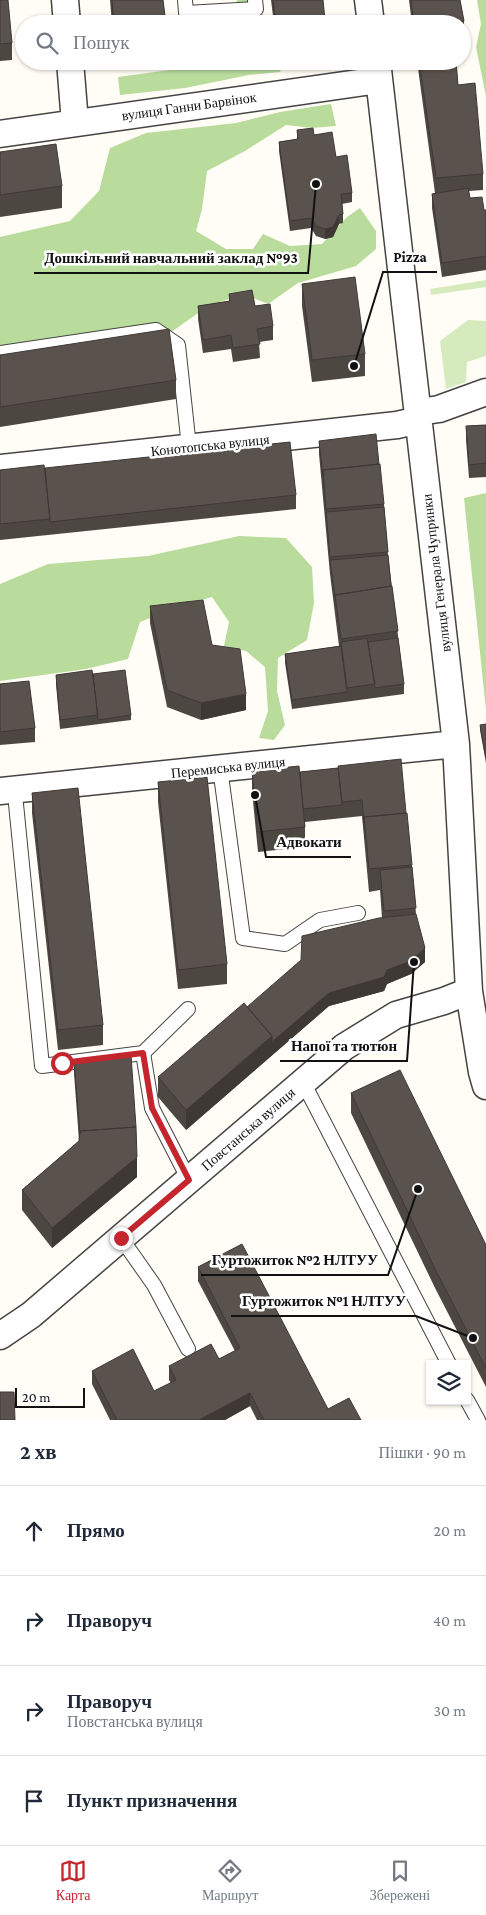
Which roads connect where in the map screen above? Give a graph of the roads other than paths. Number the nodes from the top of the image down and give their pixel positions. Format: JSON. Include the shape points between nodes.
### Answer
{"nodes":[{"id":1,"x":65,"y":0,"type":"edge"},
{"id":2,"x":185,"y":0,"type":"edge"},
{"id":3,"x":255,"y":0,"type":"edge"},
{"id":4,"x":368,"y":0,"type":"edge"},
{"id":5,"x":66,"y":15,"type":"edge"},
{"id":6,"x":370,"y":15,"type":"edge"},
{"id":7,"x":71,"y":70,"type":"edge"},
{"id":8,"x":378,"y":70,"type":"edge"},
{"id":9,"x":75,"y":123,"type":"junction"},
{"id":10,"x":0,"y":134,"type":"edge"},
{"id":11,"x":0,"y":353,"type":"edge"},
{"id":12,"x":486,"y":392,"type":"edge"},
{"id":13,"x":419,"y":416,"type":"junction"},
{"id":14,"x":188,"y":447,"type":"junction"},
{"id":15,"x":0,"y":468,"type":"edge"},
{"id":16,"x":456,"y":744,"type":"junction"},
{"id":17,"x":220,"y":768,"type":"junction"},
{"id":18,"x":8,"y":797,"type":"edge"},
{"id":19,"x":358,"y":913,"type":"dead end"},
{"id":20,"x":469,"y":990,"type":"junction"},
{"id":21,"x":188,"y":1009,"type":"dead end"},
{"id":22,"x":143,"y":1053,"type":"junction"},
{"id":23,"x":303,"y":1082,"type":"junction"},
{"id":24,"x":486,"y":1086,"type":"edge"},
{"id":25,"x":189,"y":1180,"type":"junction"},
{"id":26,"x":121,"y":1238,"type":"junction"},
{"id":27,"x":0,"y":1336,"type":"edge"},
{"id":28,"x":188,"y":1349,"type":"dead end"},
{"id":29,"x":446,"y":1360,"type":"edge"},
{"id":30,"x":470,"y":1405,"type":"edge"},
{"id":31,"x":478,"y":1420,"type":"edge"}],
"edges":[{"from":1,"to":5,"type":"street"},
{"from":2,"to":3,"type":"lane","via":[[186,13],[256,9]]},
{"from":4,"to":6,"type":"street"},
{"from":7,"to":9,"type":"street"},
{"from":8,"to":9,"type":"street","name":"вулиця Ганни Барвінок"},
{"from":8,"to":13,"type":"street","name":"вулиця Генерала Чупринки"},
{"from":9,"to":10,"type":"street","name":"вулиця Ганни Барвінок"},
{"from":11,"to":14,"type":"lane","via":[[156,330],[178,345]]},
{"from":12,"to":13,"type":"street","name":"Конотопська вулиця"},
{"from":13,"to":14,"type":"street","name":"Конотопська вулиця","via":[[397,425]]},
{"from":13,"to":16,"type":"street","name":"вулиця Генерала Чупринки"},
{"from":14,"to":15,"type":"street","name":"Конотопська вулиця"},
{"from":16,"to":17,"type":"street","name":"Перемиська вулиця"},
{"from":16,"to":20,"type":"street","name":"вулиця Генерала Чупринки"},
{"from":17,"to":18,"type":"street","name":"Перемиська вулиця"},
{"from":17,"to":19,"type":"lane","via":[[243,938],[284,944],[320,920]]},
{"from":18,"to":22,"type":"lane","via":[[42,1066]]},
{"from":20,"to":23,"type":"street","name":"Повстанська вулиця","via":[[396,1015],[344,1047]]},
{"from":20,"to":24,"type":"street","name":"вулиця Генерала Чупринки"},
{"from":21,"to":22,"type":"lane"},
{"from":22,"to":25,"type":"lane","via":[[152,1108]]},
{"from":23,"to":25,"type":"street","name":"Повстанська вулиця"},
{"from":23,"to":29,"type":"lane"},
{"from":25,"to":26,"type":"street","name":"Повстанська вулиця"},
{"from":26,"to":27,"type":"street","name":"Повстанська вулиця","via":[[31,1315]]},
{"from":26,"to":28,"type":"lane","via":[[154,1285]]},
{"from":30,"to":31,"type":"lane"}]}
